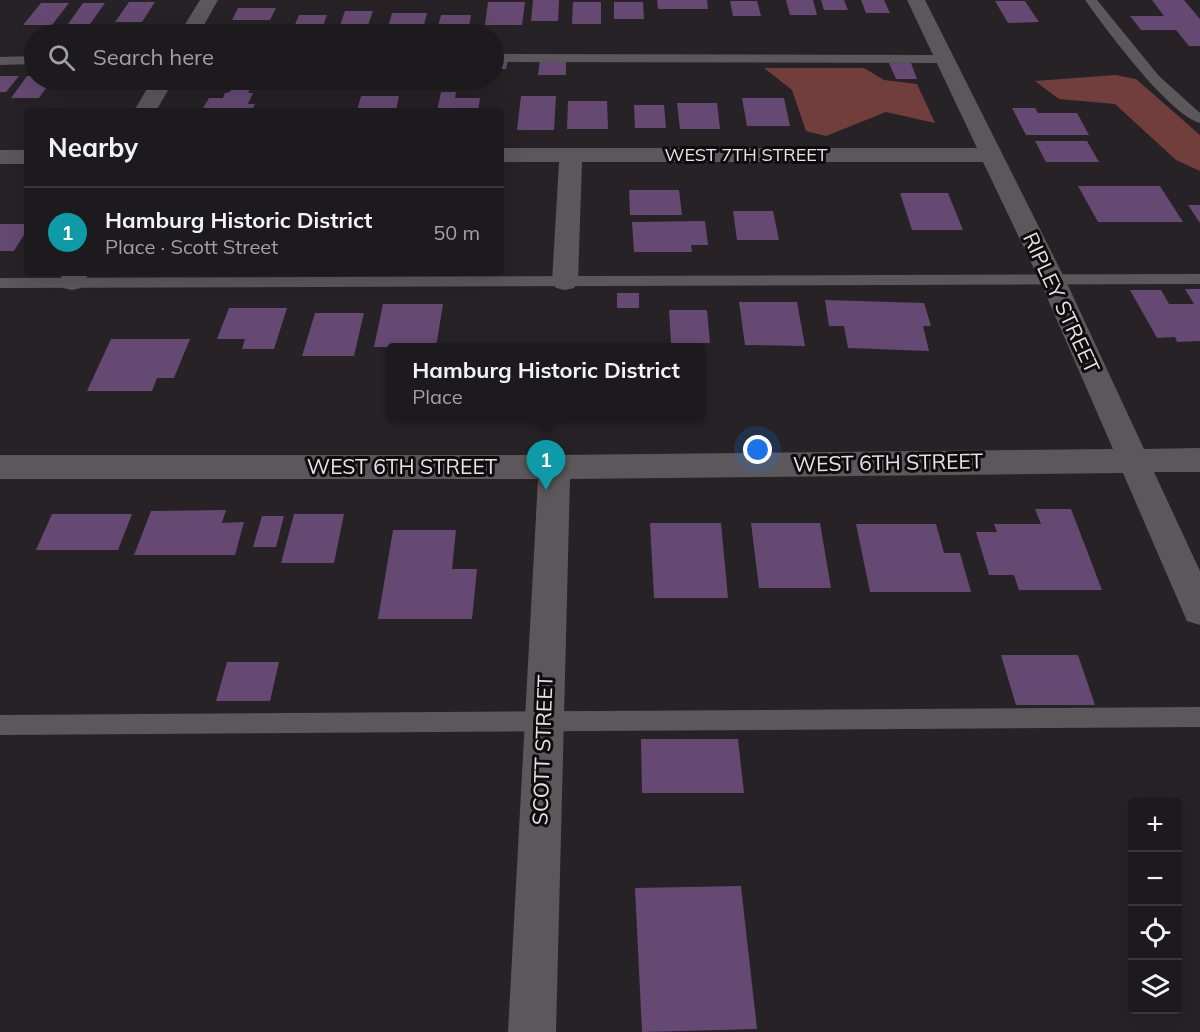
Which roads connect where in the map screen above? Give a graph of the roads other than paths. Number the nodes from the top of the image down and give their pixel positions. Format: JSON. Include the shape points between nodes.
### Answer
{"nodes":[{"id":1,"x":208,"y":0,"type":"edge"},
{"id":2,"x":915,"y":0,"type":"edge"},
{"id":3,"x":1092,"y":0,"type":"edge"},
{"id":4,"x":195,"y":24,"type":"edge"},
{"id":5,"x":504,"y":58,"type":"edge"},
{"id":6,"x":945,"y":59,"type":"junction"},
{"id":7,"x":0,"y":60,"type":"edge"},
{"id":8,"x":24,"y":60,"type":"edge"},
{"id":9,"x":157,"y":90,"type":"edge"},
{"id":10,"x":146,"y":108,"type":"edge"},
{"id":11,"x":1200,"y":119,"type":"edge"},
{"id":12,"x":504,"y":155,"type":"edge"},
{"id":13,"x":572,"y":155,"type":"junction"},
{"id":14,"x":992,"y":155,"type":"junction"},
{"id":15,"x":0,"y":157,"type":"edge"},
{"id":16,"x":24,"y":157,"type":"edge"},
{"id":17,"x":74,"y":278,"type":"edge"},
{"id":18,"x":1052,"y":279,"type":"junction"},
{"id":19,"x":1200,"y":279,"type":"edge"},
{"id":20,"x":564,"y":282,"type":"junction"},
{"id":21,"x":0,"y":283,"type":"edge"},
{"id":22,"x":1132,"y":460,"type":"junction"},
{"id":23,"x":1200,"y":460,"type":"edge"},
{"id":24,"x":0,"y":467,"type":"edge"},
{"id":25,"x":554,"y":467,"type":"junction"},
{"id":26,"x":1200,"y":610,"type":"edge"},
{"id":27,"x":1200,"y":717,"type":"edge"},
{"id":28,"x":544,"y":722,"type":"junction"},
{"id":29,"x":0,"y":725,"type":"edge"},
{"id":30,"x":532,"y":1032,"type":"edge"}],
"edges":[{"from":1,"to":4,"type":"street"},
{"from":2,"to":6,"type":"street","name":"RIPLEY STREET"},
{"from":3,"to":11,"type":"lane","via":[[1165,92]]},
{"from":5,"to":6,"type":"lane"},
{"from":6,"to":14,"type":"street","name":"RIPLEY STREET"},
{"from":7,"to":8,"type":"lane"},
{"from":9,"to":10,"type":"street"},
{"from":12,"to":13,"type":"street","name":"WEST 7TH STREET"},
{"from":13,"to":14,"type":"street","name":"WEST 7TH STREET"},
{"from":13,"to":20,"type":"street"},
{"from":14,"to":18,"type":"street","name":"RIPLEY STREET"},
{"from":15,"to":16,"type":"street"},
{"from":17,"to":20,"type":"lane"},
{"from":17,"to":21,"type":"lane"},
{"from":18,"to":19,"type":"lane"},
{"from":18,"to":20,"type":"lane"},
{"from":18,"to":22,"type":"street","name":"RIPLEY STREET"},
{"from":22,"to":23,"type":"street","name":"WEST 6TH STREET"},
{"from":22,"to":25,"type":"street","name":"WEST 6TH STREET"},
{"from":22,"to":26,"type":"street","name":"RIPLEY STREET"},
{"from":24,"to":25,"type":"street","name":"WEST 6TH STREET"},
{"from":25,"to":28,"type":"street","name":"SCOTT STREET"},
{"from":27,"to":28,"type":"lane"},
{"from":28,"to":29,"type":"lane"},
{"from":28,"to":30,"type":"street","name":"SCOTT STREET"}]}
